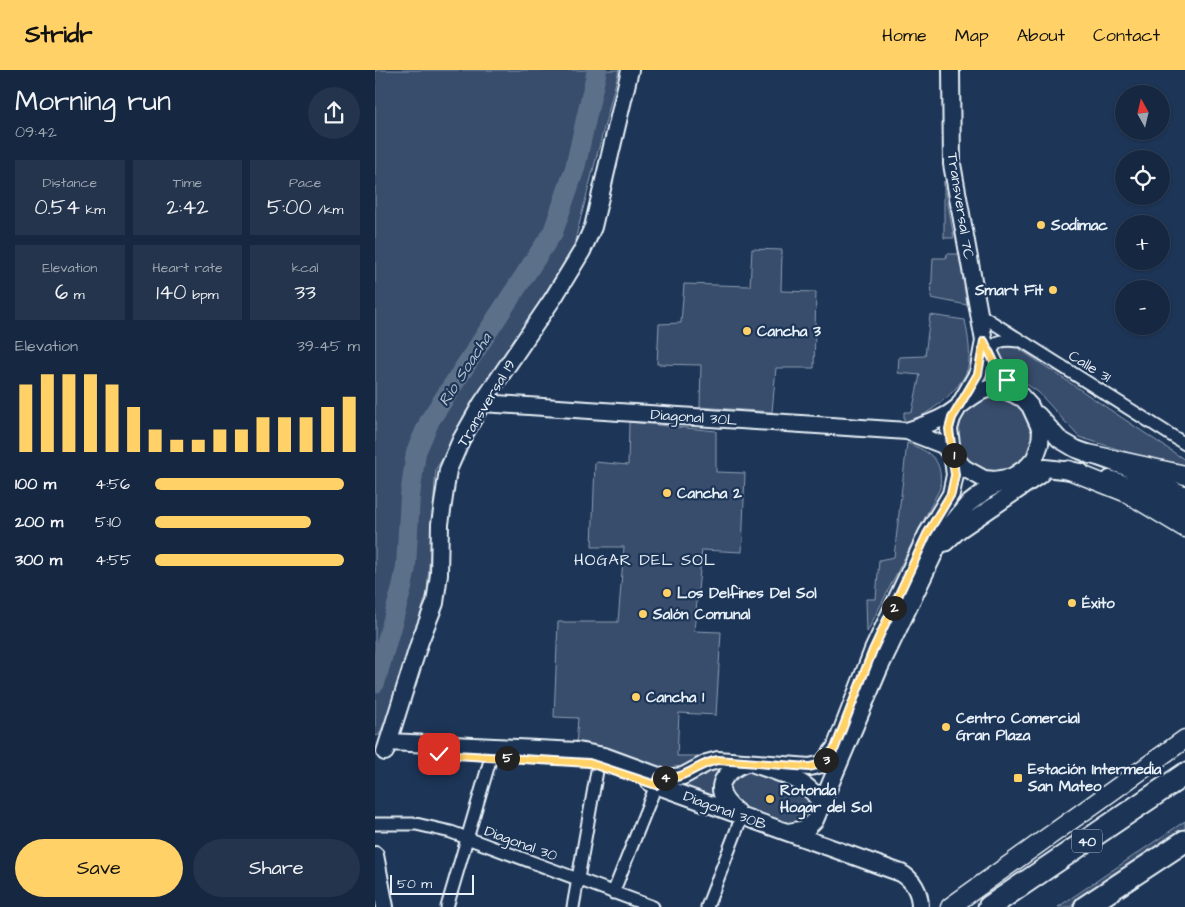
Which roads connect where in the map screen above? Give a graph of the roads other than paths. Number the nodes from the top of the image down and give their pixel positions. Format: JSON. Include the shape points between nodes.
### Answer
{"nodes":[{"id":1,"x":630,"y":70,"type":"edge"},
{"id":2,"x":951,"y":70,"type":"edge"},
{"id":3,"x":979,"y":314,"type":"junction"},
{"id":4,"x":984,"y":341,"type":"junction"},
{"id":5,"x":1022,"y":341,"type":"junction"},
{"id":6,"x":991,"y":358,"type":"junction"},
{"id":7,"x":482,"y":403,"type":"junction"},
{"id":8,"x":959,"y":406,"type":"junction"},
{"id":9,"x":1030,"y":406,"type":"junction"},
{"id":10,"x":907,"y":431,"type":"junction"},
{"id":11,"x":1185,"y":444,"type":"edge"},
{"id":12,"x":1089,"y":454,"type":"junction"},
{"id":13,"x":954,"y":456,"type":"junction"},
{"id":14,"x":1063,"y":470,"type":"junction"},
{"id":15,"x":1185,"y":475,"type":"edge"},
{"id":16,"x":1013,"y":477,"type":"junction"},
{"id":17,"x":1185,"y":495,"type":"edge"},
{"id":18,"x":1185,"y":510,"type":"edge"},
{"id":19,"x":1185,"y":528,"type":"edge"},
{"id":20,"x":932,"y":558,"type":"junction"},
{"id":21,"x":1185,"y":739,"type":"edge"},
{"id":22,"x":383,"y":748,"type":"edge"},
{"id":23,"x":491,"y":757,"type":"junction"},
{"id":24,"x":748,"y":762,"type":"junction"},
{"id":25,"x":597,"y":765,"type":"junction"},
{"id":26,"x":1185,"y":774,"type":"edge"},
{"id":27,"x":658,"y":781,"type":"junction"},
{"id":28,"x":821,"y":806,"type":"junction"},
{"id":29,"x":742,"y":816,"type":"junction"},
{"id":30,"x":375,"y":824,"type":"edge"},
{"id":31,"x":788,"y":832,"type":"junction"},
{"id":32,"x":467,"y":839,"type":"junction"},
{"id":33,"x":1185,"y":842,"type":"edge"},
{"id":34,"x":375,"y":855,"type":"edge"},
{"id":35,"x":579,"y":880,"type":"junction"},
{"id":36,"x":377,"y":884,"type":"edge"},
{"id":37,"x":613,"y":892,"type":"junction"},
{"id":38,"x":385,"y":907,"type":"edge"},
{"id":39,"x":447,"y":907,"type":"edge"},
{"id":40,"x":573,"y":907,"type":"edge"},
{"id":41,"x":653,"y":907,"type":"edge"},
{"id":42,"x":707,"y":907,"type":"edge"},
{"id":43,"x":920,"y":907,"type":"edge"},
{"id":44,"x":949,"y":907,"type":"edge"},
{"id":45,"x":989,"y":907,"type":"edge"},
{"id":46,"x":1085,"y":907,"type":"edge"}],
"edges":[{"from":1,"to":7,"type":"main road","name":"Transversal 19","via":[[593,227],[586,243],[554,297]]},
{"from":2,"to":3,"type":"main road","name":"Transversal 7C","via":[[951,157]]},
{"from":3,"to":4,"type":"main road","name":"Transversal 7C"},
{"from":3,"to":5,"type":"street","name":"Calle 31"},
{"from":4,"to":6,"type":"main road","name":"Transversal 7C"},
{"from":4,"to":8,"type":"main road","name":"Transversal 7C","via":[[978,374]]},
{"from":5,"to":6,"type":"street","via":[[997,341]]},
{"from":5,"to":11,"type":"street","name":"Calle 31"},
{"from":6,"to":9,"type":"main road","name":"Transversal 7C","via":[[999,372]]},
{"from":7,"to":10,"type":"main road","name":"Diagonal 30L"},
{"from":7,"to":22,"type":"main road","name":"Transversal 19","via":[[448,470],[440,524],[435,603]]},
{"from":8,"to":9,"type":"main road","via":[[971,395],[995,389],[1007,390]]},
{"from":8,"to":10,"type":"main road","via":[[945,416]]},
{"from":8,"to":13,"type":"main road","via":[[949,429]]},
{"from":9,"to":12,"type":"main road","via":[[1059,439]]},
{"from":9,"to":16,"type":"main road","name":"Transversal 7C","via":[[1041,430],[1040,444],[1031,462]]},
{"from":10,"to":13,"type":"main road","via":[[943,446]]},
{"from":12,"to":15,"type":"main road"},
{"from":12,"to":17,"type":"main road","via":[[1126,467]]},
{"from":13,"to":16,"type":"main road","via":[[964,468],[984,479]]},
{"from":13,"to":24,"type":"main road","via":[[951,494],[927,534],[873,650],[829,757],[815,766]]},
{"from":14,"to":16,"type":"main road","via":[[1037,469]]},
{"from":14,"to":18,"type":"main road","via":[[1087,472],[1131,485]]},
{"from":14,"to":19,"type":"main road","via":[[1127,493]]},
{"from":14,"to":20,"type":"main road","via":[[1030,480],[967,524]]},
{"from":16,"to":20,"type":"main road","via":[[995,484],[967,505],[944,533]]},
{"from":20,"to":28,"type":"main road","via":[[879,669]]},
{"from":21,"to":44,"type":"main road"},
{"from":22,"to":23,"type":"main road","name":"Diagonal 30B"},
{"from":22,"to":27,"type":"main road","name":"Diagonal 30B","via":[[578,751],[604,756]]},
{"from":23,"to":25,"type":"main road","name":"Diagonal 30B"},
{"from":23,"to":32,"type":"street"},
{"from":24,"to":27,"type":"main road","via":[[712,761],[677,778]]},
{"from":24,"to":28,"type":"main road","via":[[806,786],[816,795]]},
{"from":24,"to":29,"type":"main road","via":[[729,771],[721,786],[723,799]]},
{"from":25,"to":27,"type":"main road","name":"Diagonal 30B"},
{"from":25,"to":35,"type":"street"},
{"from":26,"to":45,"type":"highway","number":"40"},
{"from":27,"to":29,"type":"main road","name":"Diagonal 30B"},
{"from":27,"to":37,"type":"street"},
{"from":28,"to":31,"type":"main road","via":[[811,826]]},
{"from":29,"to":31,"type":"main road","name":"Diagonal 30B"},
{"from":29,"to":42,"type":"street"},
{"from":30,"to":32,"type":"street","name":"Diagonal 30","via":[[416,824]]},
{"from":31,"to":43,"type":"main road","name":"Diagonal 30B","via":[[901,873],[912,882]]},
{"from":32,"to":35,"type":"street","name":"Diagonal 30"},
{"from":32,"to":39,"type":"street"},
{"from":33,"to":46,"type":"highway"},
{"from":34,"to":36,"type":"main road"},
{"from":35,"to":37,"type":"street","name":"Diagonal 30"},
{"from":35,"to":40,"type":"street"},
{"from":36,"to":38,"type":"main road"},
{"from":37,"to":41,"type":"street","name":"Diagonal 30"}]}
